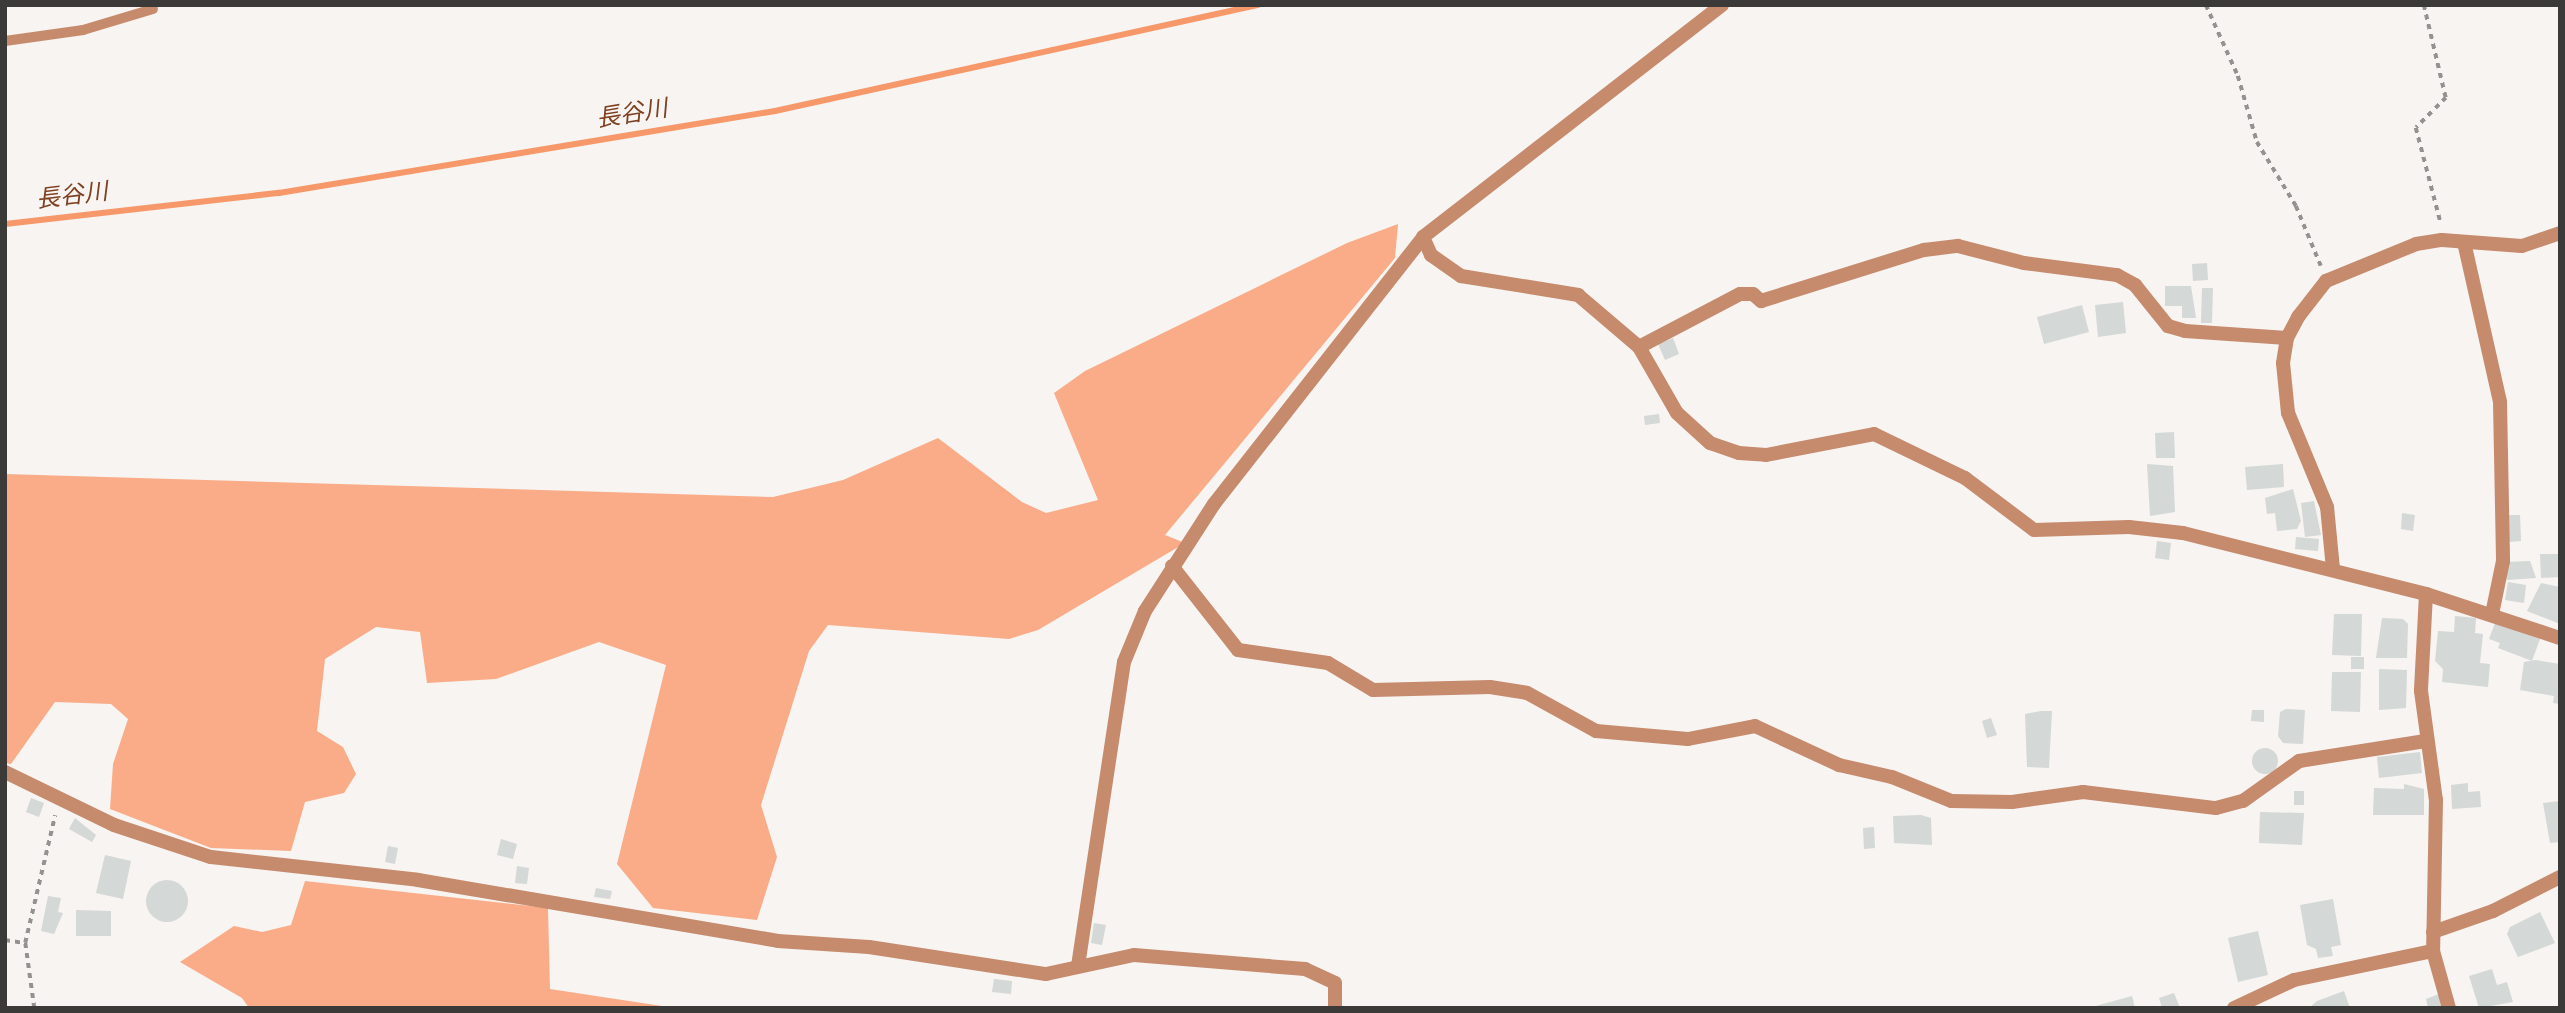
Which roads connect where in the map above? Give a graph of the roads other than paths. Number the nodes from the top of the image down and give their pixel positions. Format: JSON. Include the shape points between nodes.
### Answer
{"nodes":[{"id":1,"x":1722,"y":5,"type":"edge"},
{"id":2,"x":153,"y":9,"type":"dead end"},
{"id":3,"x":5,"y":41,"type":"edge"},
{"id":4,"x":2560,"y":233,"type":"edge"},
{"id":5,"x":1423,"y":237,"type":"junction"},
{"id":6,"x":2464,"y":242,"type":"junction"},
{"id":7,"x":2287,"y":338,"type":"junction"},
{"id":8,"x":1639,"y":347,"type":"junction"},
{"id":9,"x":1172,"y":566,"type":"junction"},
{"id":10,"x":2333,"y":569,"type":"junction"},
{"id":11,"x":2426,"y":594,"type":"junction"},
{"id":12,"x":2492,"y":614,"type":"junction"},
{"id":13,"x":2560,"y":638,"type":"edge"},
{"id":14,"x":2425,"y":741,"type":"junction"},
{"id":15,"x":5,"y":772,"type":"edge"},
{"id":16,"x":2560,"y":877,"type":"edge"},
{"id":17,"x":2433,"y":932,"type":"junction"},
{"id":18,"x":2433,"y":951,"type":"junction"},
{"id":19,"x":1078,"y":966,"type":"junction"},
{"id":20,"x":1335,"y":1008,"type":"edge"},
{"id":21,"x":2234,"y":1008,"type":"edge"},
{"id":22,"x":2449,"y":1008,"type":"edge"}],
"edges":[{"from":1,"to":5,"type":"street"},
{"from":2,"to":3,"type":"lane","via":[[83,30]]},
{"from":4,"to":6,"type":"street","via":[[2522,246]]},
{"from":5,"to":8,"type":"street","via":[[1430,255],[1461,276],[1578,295]]},
{"from":5,"to":9,"type":"street","via":[[1214,503]]},
{"from":6,"to":7,"type":"street","via":[[2416,244],[2326,281]]},
{"from":6,"to":12,"type":"street","via":[[2500,402],[2503,561]]},
{"from":7,"to":8,"type":"street","via":[[2185,331],[2168,326],[2135,285],[2118,275],[2024,263],[1958,246],[1924,250],[1761,301],[1754,293],[1740,294]]},
{"from":7,"to":10,"type":"street","via":[[2288,413],[2328,507]]},
{"from":8,"to":10,"type":"street","via":[[1678,413],[1710,443],[1740,453],[1766,455],[1874,434],[1965,478],[2034,530],[2129,527],[2183,533]]},
{"from":9,"to":14,"type":"street","via":[[1238,650],[1328,663],[1373,690],[1490,687],[1527,693],[1596,732],[1688,739],[1755,726],[1861,774],[1892,777],[1951,801],[2012,802],[2083,792],[2216,808],[2244,802],[2300,761]]},
{"from":9,"to":19,"type":"street","via":[[1145,611],[1124,662]]},
{"from":10,"to":11,"type":"street"},
{"from":11,"to":12,"type":"street"},
{"from":11,"to":14,"type":"street","via":[[2421,691]]},
{"from":12,"to":13,"type":"street"},
{"from":14,"to":17,"type":"street","via":[[2436,800]]},
{"from":15,"to":19,"type":"street","via":[[114,825],[211,857],[418,880],[778,941],[869,947],[977,967],[1046,974]]},
{"from":16,"to":17,"type":"street","via":[[2493,911]]},
{"from":17,"to":18,"type":"street"},
{"from":18,"to":21,"type":"street","via":[[2294,980]]},
{"from":18,"to":22,"type":"street"},
{"from":19,"to":20,"type":"street","via":[[1134,955],[1305,969],[1335,983]]}]}
